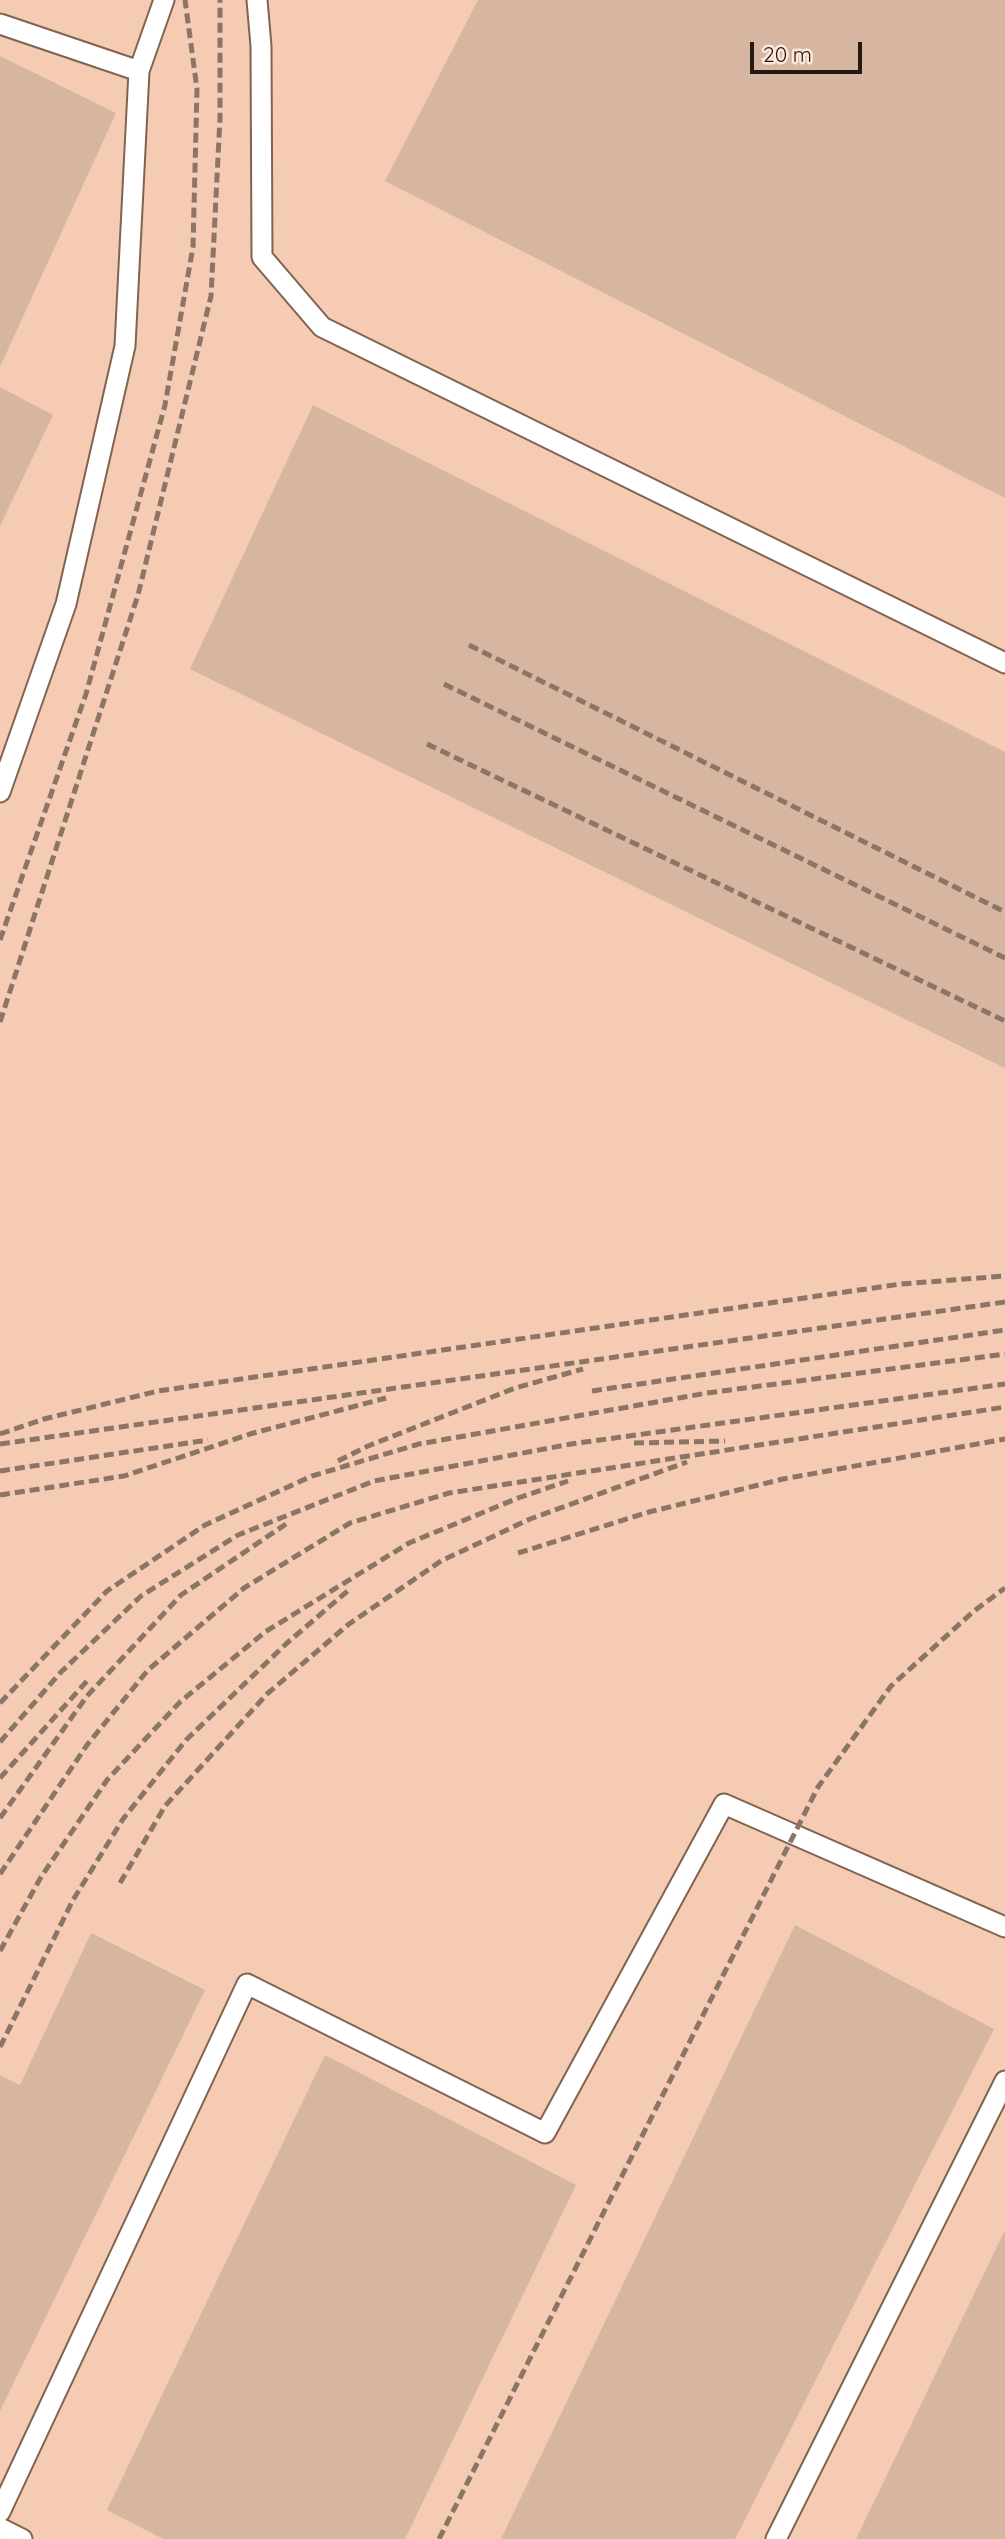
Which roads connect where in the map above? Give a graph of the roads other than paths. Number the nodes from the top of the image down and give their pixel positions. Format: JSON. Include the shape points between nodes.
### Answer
{"nodes":[{"id":1,"x":164,"y":0,"type":"edge"},
{"id":2,"x":257,"y":0,"type":"edge"},
{"id":3,"x":0,"y":24,"type":"edge"},
{"id":4,"x":139,"y":71,"type":"junction"},
{"id":5,"x":1005,"y":663,"type":"edge"},
{"id":6,"x":0,"y":792,"type":"edge"},
{"id":7,"x":1005,"y":1927,"type":"edge"},
{"id":8,"x":1005,"y":2081,"type":"edge"},
{"id":9,"x":0,"y":2512,"type":"edge"},
{"id":10,"x":0,"y":2528,"type":"edge"},
{"id":11,"x":22,"y":2539,"type":"edge"},
{"id":12,"x":776,"y":2539,"type":"edge"}],
"edges":[{"from":1,"to":4,"type":"lane"},
{"from":2,"to":5,"type":"lane","via":[[262,257],[322,327]]},
{"from":3,"to":4,"type":"lane"},
{"from":4,"to":6,"type":"lane","via":[[125,346],[66,604]]},
{"from":7,"to":9,"type":"lane","via":[[724,1804],[545,2133],[247,1984]]},
{"from":8,"to":12,"type":"lane"},
{"from":10,"to":11,"type":"lane"}]}
